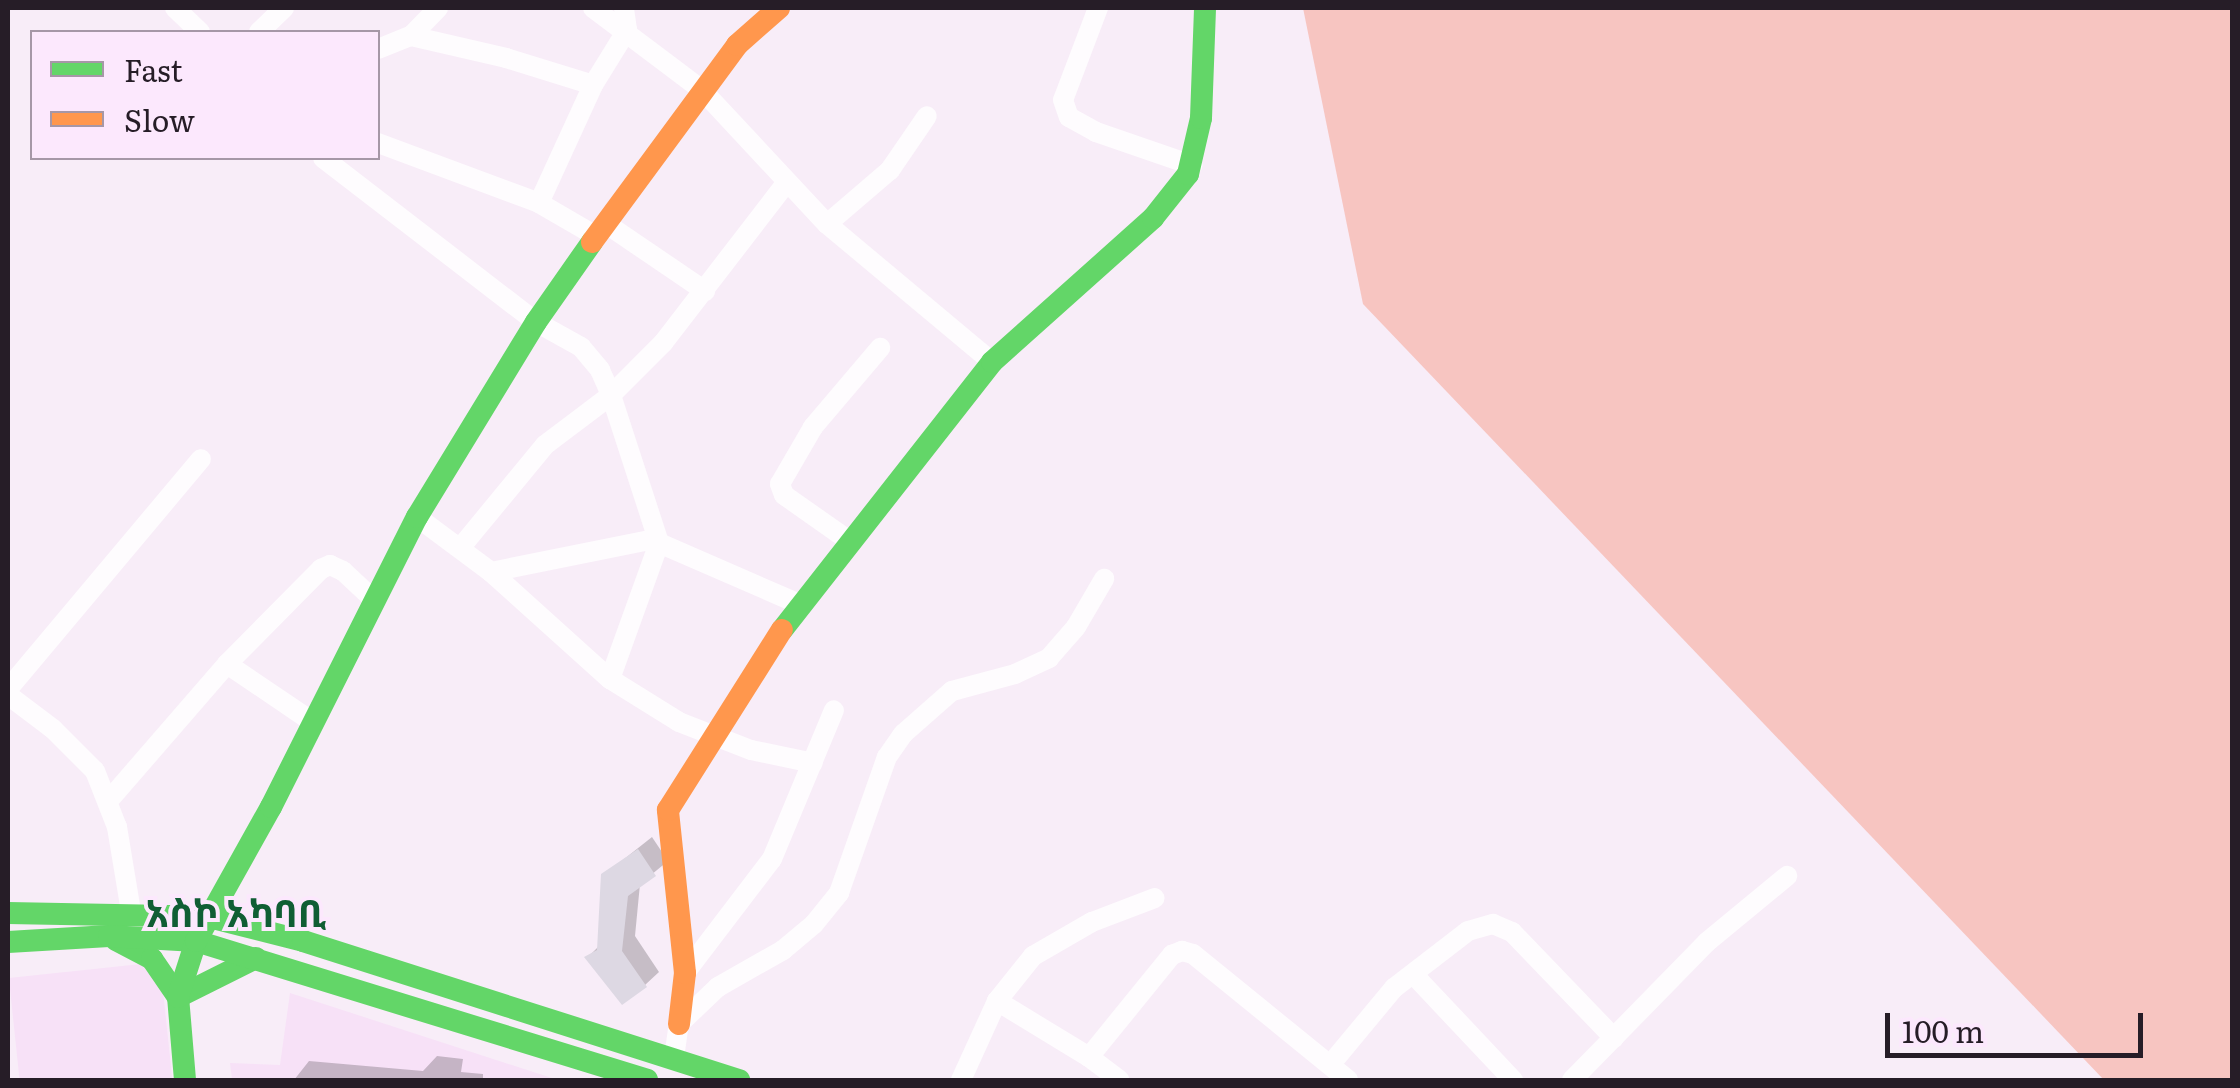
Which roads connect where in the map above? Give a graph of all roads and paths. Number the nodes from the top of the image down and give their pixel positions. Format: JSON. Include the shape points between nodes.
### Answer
{"nodes":[{"id":1,"x":174,"y":8,"type":"edge"},
{"id":2,"x":284,"y":8,"type":"edge"},
{"id":3,"x":438,"y":8,"type":"edge"},
{"id":4,"x":594,"y":8,"type":"edge"},
{"id":5,"x":624,"y":8,"type":"edge"},
{"id":6,"x":779,"y":8,"type":"edge"},
{"id":7,"x":1098,"y":8,"type":"edge"},
{"id":8,"x":1205,"y":8,"type":"edge"},
{"id":9,"x":198,"y":30,"type":"edge"},
{"id":10,"x":262,"y":30,"type":"edge"},
{"id":11,"x":627,"y":30,"type":"junction"},
{"id":12,"x":411,"y":36,"type":"junction"},
{"id":13,"x":380,"y":48,"type":"edge"},
{"id":14,"x":593,"y":85,"type":"junction"},
{"id":15,"x":702,"y":90,"type":"junction"},
{"id":16,"x":927,"y":116,"type":"dead end"},
{"id":17,"x":380,"y":145,"type":"edge"},
{"id":18,"x":326,"y":160,"type":"edge"},
{"id":19,"x":1192,"y":165,"type":"junction"},
{"id":20,"x":788,"y":182,"type":"junction"},
{"id":21,"x":539,"y":203,"type":"junction"},
{"id":22,"x":827,"y":224,"type":"junction"},
{"id":23,"x":601,"y":230,"type":"junction"},
{"id":24,"x":705,"y":291,"type":"junction"},
{"id":25,"x":536,"y":322,"type":"junction"},
{"id":26,"x":880,"y":348,"type":"dead end"},
{"id":27,"x":992,"y":362,"type":"junction"},
{"id":28,"x":611,"y":396,"type":"junction"},
{"id":29,"x":201,"y":459,"type":"dead end"},
{"id":30,"x":417,"y":517,"type":"junction"},
{"id":31,"x":848,"y":540,"type":"junction"},
{"id":32,"x":657,"y":541,"type":"junction"},
{"id":33,"x":461,"y":547,"type":"junction"},
{"id":34,"x":491,"y":572,"type":"junction"},
{"id":35,"x":1104,"y":578,"type":"dead end"},
{"id":36,"x":373,"y":600,"type":"junction"},
{"id":37,"x":799,"y":604,"type":"junction"},
{"id":38,"x":227,"y":664,"type":"junction"},
{"id":39,"x":610,"y":679,"type":"junction"},
{"id":40,"x":8,"y":692,"type":"edge"},
{"id":41,"x":834,"y":710,"type":"dead end"},
{"id":42,"x":314,"y":724,"type":"junction"},
{"id":43,"x":709,"y":737,"type":"junction"},
{"id":44,"x":814,"y":763,"type":"junction"},
{"id":45,"x":110,"y":800,"type":"junction"},
{"id":46,"x":1787,"y":876,"type":"dead end"},
{"id":47,"x":1155,"y":898,"type":"dead end"},
{"id":48,"x":9,"y":912,"type":"edge"},
{"id":49,"x":130,"y":912,"type":"junction"},
{"id":50,"x":208,"y":916,"type":"junction"},
{"id":51,"x":109,"y":936,"type":"junction"},
{"id":52,"x":196,"y":941,"type":"junction"},
{"id":53,"x":8,"y":942,"type":"edge"},
{"id":54,"x":256,"y":958,"type":"junction"},
{"id":55,"x":684,"y":973,"type":"junction"},
{"id":56,"x":1413,"y":974,"type":"junction"},
{"id":57,"x":178,"y":997,"type":"junction"},
{"id":58,"x":998,"y":1001,"type":"junction"},
{"id":59,"x":680,"y":1024,"type":"junction"},
{"id":60,"x":1614,"y":1038,"type":"junction"},
{"id":61,"x":1089,"y":1057,"type":"junction"},
{"id":62,"x":674,"y":1058,"type":"junction"},
{"id":63,"x":1330,"y":1066,"type":"junction"},
{"id":64,"x":185,"y":1080,"type":"edge"},
{"id":65,"x":648,"y":1080,"type":"edge"},
{"id":66,"x":739,"y":1080,"type":"edge"},
{"id":67,"x":961,"y":1080,"type":"edge"},
{"id":68,"x":1118,"y":1080,"type":"edge"},
{"id":69,"x":1348,"y":1080,"type":"edge"},
{"id":70,"x":1513,"y":1080,"type":"edge"},
{"id":71,"x":1572,"y":1080,"type":"edge"}],
"edges":[{"from":1,"to":9,"type":"street"},
{"from":2,"to":10,"type":"street"},
{"from":3,"to":12,"type":"street"},
{"from":4,"to":11,"type":"street"},
{"from":5,"to":11,"type":"street"},
{"from":6,"to":15,"type":"street"},
{"from":7,"to":19,"type":"street","via":[[1064,100],[1069,117]]},
{"from":8,"to":19,"type":"street","via":[[1201,118]]},
{"from":11,"to":14,"type":"street"},
{"from":11,"to":15,"type":"street"},
{"from":12,"to":13,"type":"street"},
{"from":12,"to":14,"type":"street"},
{"from":14,"to":21,"type":"street"},
{"from":15,"to":20,"type":"street"},
{"from":15,"to":23,"type":"street"},
{"from":16,"to":22,"type":"street","via":[[890,170]]},
{"from":17,"to":21,"type":"street"},
{"from":18,"to":25,"type":"street"},
{"from":19,"to":27,"type":"street","via":[[1153,218]]},
{"from":20,"to":22,"type":"street"},
{"from":20,"to":24,"type":"street"},
{"from":21,"to":23,"type":"street"},
{"from":22,"to":27,"type":"street"},
{"from":23,"to":24,"type":"street"},
{"from":23,"to":25,"type":"street"},
{"from":24,"to":28,"type":"street"},
{"from":25,"to":28,"type":"street","via":[[580,346]]},
{"from":25,"to":30,"type":"street"},
{"from":26,"to":31,"type":"street","via":[[814,427],[780,484],[784,495]]},
{"from":27,"to":31,"type":"street"},
{"from":28,"to":32,"type":"street"},
{"from":28,"to":33,"type":"street","via":[[546,444]]},
{"from":29,"to":40,"type":"street"},
{"from":30,"to":33,"type":"street"},
{"from":30,"to":36,"type":"street"},
{"from":31,"to":37,"type":"street"},
{"from":32,"to":34,"type":"street"},
{"from":32,"to":37,"type":"street"},
{"from":32,"to":39,"type":"street"},
{"from":33,"to":34,"type":"street"},
{"from":34,"to":39,"type":"street"},
{"from":35,"to":59,"type":"street","via":[[1049,658],[952,691],[903,734],[887,757],[839,893],[814,924],[718,987]]},
{"from":36,"to":38,"type":"street","via":[[330,565]]},
{"from":36,"to":42,"type":"street"},
{"from":37,"to":43,"type":"street"},
{"from":38,"to":42,"type":"street"},
{"from":38,"to":45,"type":"street"},
{"from":39,"to":43,"type":"street"},
{"from":40,"to":45,"type":"street","via":[[95,770]]},
{"from":41,"to":44,"type":"street"},
{"from":42,"to":50,"type":"street"},
{"from":43,"to":44,"type":"street"},
{"from":43,"to":55,"type":"street","via":[[668,810]]},
{"from":44,"to":55,"type":"street","via":[[772,859]]},
{"from":45,"to":49,"type":"street"},
{"from":46,"to":60,"type":"street","via":[[1708,942]]},
{"from":47,"to":58,"type":"street","via":[[1092,922],[1033,956]]},
{"from":48,"to":49,"type":"street"},
{"from":49,"to":50,"type":"street"},
{"from":50,"to":52,"type":"street"},
{"from":50,"to":62,"type":"street"},
{"from":51,"to":52,"type":"street"},
{"from":51,"to":53,"type":"street"},
{"from":51,"to":57,"type":"street","via":[[152,959]]},
{"from":52,"to":54,"type":"street"},
{"from":52,"to":57,"type":"street"},
{"from":54,"to":57,"type":"street"},
{"from":54,"to":65,"type":"street"},
{"from":55,"to":59,"type":"street"},
{"from":56,"to":60,"type":"street","via":[[1468,931],[1493,924],[1512,932]]},
{"from":56,"to":63,"type":"street"},
{"from":56,"to":70,"type":"street"},
{"from":57,"to":64,"type":"street"},
{"from":58,"to":61,"type":"street"},
{"from":58,"to":67,"type":"street"},
{"from":59,"to":62,"type":"street"},
{"from":60,"to":71,"type":"street"},
{"from":61,"to":63,"type":"street","via":[[1182,951]]},
{"from":61,"to":68,"type":"street"},
{"from":62,"to":66,"type":"street"},
{"from":63,"to":69,"type":"street"}]}
